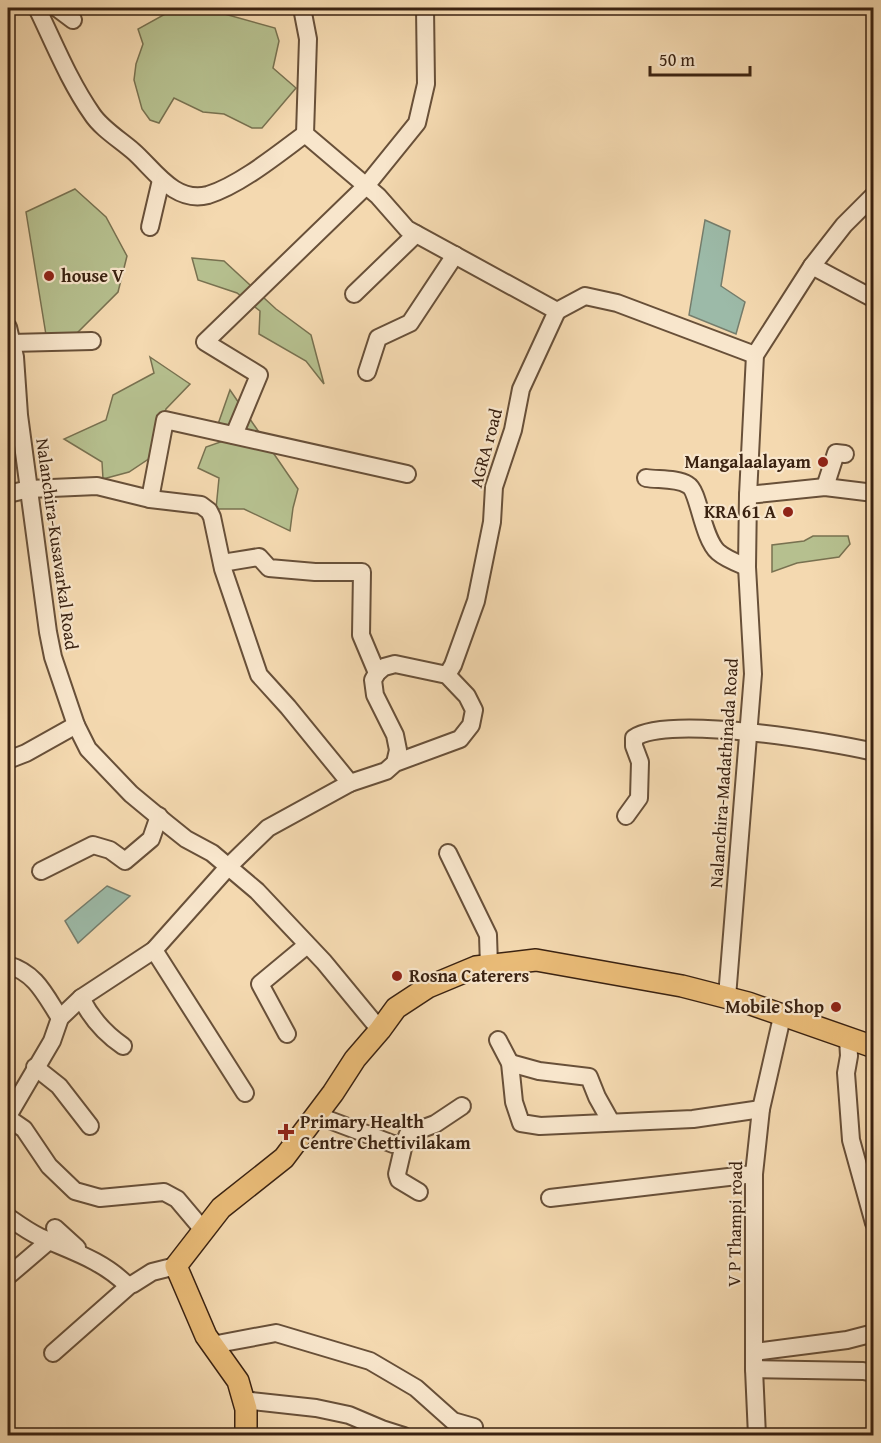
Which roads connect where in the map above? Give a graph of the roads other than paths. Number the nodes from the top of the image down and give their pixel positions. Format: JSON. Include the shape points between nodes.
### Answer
{"nodes":[{"id":1,"x":37,"y":8,"type":"edge"},
{"id":2,"x":57,"y":8,"type":"edge"},
{"id":3,"x":302,"y":8,"type":"edge"},
{"id":4,"x":425,"y":8,"type":"edge"},
{"id":5,"x":73,"y":20,"type":"dead end"},
{"id":6,"x":305,"y":134,"type":"junction"},
{"id":7,"x":163,"y":182,"type":"junction"},
{"id":8,"x":366,"y":186,"type":"junction"},
{"id":9,"x":873,"y":195,"type":"edge"},
{"id":10,"x":150,"y":227,"type":"dead end"},
{"id":11,"x":416,"y":234,"type":"junction"},
{"id":12,"x":455,"y":255,"type":"junction"},
{"id":13,"x":812,"y":266,"type":"junction"},
{"id":14,"x":354,"y":294,"type":"dead end"},
{"id":15,"x":873,"y":299,"type":"edge"},
{"id":16,"x":557,"y":311,"type":"junction"},
{"id":17,"x":9,"y":335,"type":"edge"},
{"id":18,"x":92,"y":341,"type":"dead end"},
{"id":19,"x":755,"y":356,"type":"junction"},
{"id":20,"x":367,"y":372,"type":"dead end"},
{"id":21,"x":234,"y":435,"type":"junction"},
{"id":22,"x":845,"y":454,"type":"dead end"},
{"id":23,"x":407,"y":474,"type":"dead end"},
{"id":24,"x":646,"y":478,"type":"dead end"},
{"id":25,"x":825,"y":487,"type":"junction"},
{"id":26,"x":29,"y":489,"type":"junction"},
{"id":27,"x":873,"y":493,"type":"edge"},
{"id":28,"x":8,"y":494,"type":"edge"},
{"id":29,"x":748,"y":495,"type":"junction"},
{"id":30,"x":150,"y":499,"type":"junction"},
{"id":31,"x":222,"y":563,"type":"junction"},
{"id":32,"x":747,"y":567,"type":"junction"},
{"id":33,"x":376,"y":673,"type":"junction"},
{"id":34,"x":447,"y":675,"type":"junction"},
{"id":35,"x":76,"y":725,"type":"junction"},
{"id":36,"x":747,"y":732,"type":"junction"},
{"id":37,"x":873,"y":752,"type":"edge"},
{"id":38,"x":8,"y":760,"type":"edge"},
{"id":39,"x":395,"y":763,"type":"junction"},
{"id":40,"x":350,"y":783,"type":"junction"},
{"id":41,"x":159,"y":816,"type":"junction"},
{"id":42,"x":626,"y":816,"type":"dead end"},
{"id":43,"x":448,"y":853,"type":"dead end"},
{"id":44,"x":229,"y":866,"type":"junction"},
{"id":45,"x":41,"y":871,"type":"dead end"},
{"id":46,"x":306,"y":945,"type":"junction"},
{"id":47,"x":154,"y":950,"type":"junction"},
{"id":48,"x":8,"y":965,"type":"edge"},
{"id":49,"x":489,"y":966,"type":"junction"},
{"id":50,"x":727,"y":997,"type":"junction"},
{"id":51,"x":81,"y":998,"type":"junction"},
{"id":52,"x":782,"y":1017,"type":"junction"},
{"id":53,"x":60,"y":1018,"type":"junction"},
{"id":54,"x":380,"y":1030,"type":"junction"},
{"id":55,"x":287,"y":1034,"type":"dead end"},
{"id":56,"x":848,"y":1038,"type":"junction"},
{"id":57,"x":498,"y":1040,"type":"dead end"},
{"id":58,"x":123,"y":1046,"type":"dead end"},
{"id":59,"x":873,"y":1047,"type":"edge"},
{"id":60,"x":510,"y":1063,"type":"junction"},
{"id":61,"x":35,"y":1067,"type":"junction"},
{"id":62,"x":245,"y":1093,"type":"dead end"},
{"id":63,"x":462,"y":1106,"type":"dead end"},
{"id":64,"x":761,"y":1109,"type":"junction"},
{"id":65,"x":316,"y":1115,"type":"junction"},
{"id":66,"x":8,"y":1117,"type":"edge"},
{"id":67,"x":610,"y":1122,"type":"junction"},
{"id":68,"x":90,"y":1126,"type":"dead end"},
{"id":69,"x":404,"y":1144,"type":"junction"},
{"id":70,"x":754,"y":1174,"type":"junction"},
{"id":71,"x":419,"y":1192,"type":"dead end"},
{"id":72,"x":550,"y":1198,"type":"dead end"},
{"id":73,"x":8,"y":1217,"type":"edge"},
{"id":74,"x":873,"y":1223,"type":"edge"},
{"id":75,"x":204,"y":1231,"type":"junction"},
{"id":76,"x":52,"y":1234,"type":"junction"},
{"id":77,"x":176,"y":1266,"type":"junction"},
{"id":78,"x":8,"y":1276,"type":"edge"},
{"id":79,"x":130,"y":1285,"type":"junction"},
{"id":80,"x":873,"y":1333,"type":"edge"},
{"id":81,"x":212,"y":1345,"type":"junction"},
{"id":82,"x":53,"y":1353,"type":"dead end"},
{"id":83,"x":754,"y":1360,"type":"junction"},
{"id":84,"x":873,"y":1373,"type":"edge"},
{"id":85,"x":243,"y":1400,"type":"junction"},
{"id":86,"x":474,"y":1427,"type":"dead end"},
{"id":87,"x":246,"y":1436,"type":"edge"},
{"id":88,"x":404,"y":1436,"type":"edge"},
{"id":89,"x":757,"y":1436,"type":"edge"}],
"edges":[{"from":1,"to":7,"type":"street","via":[[93,116]]},
{"from":2,"to":5,"type":"street"},
{"from":3,"to":6,"type":"street","via":[[308,39]]},
{"from":4,"to":8,"type":"street","via":[[426,84],[417,123]]},
{"from":6,"to":7,"type":"street","via":[[241,179],[207,195],[189,195]]},
{"from":6,"to":8,"type":"street"},
{"from":7,"to":10,"type":"street"},
{"from":8,"to":11,"type":"street"},
{"from":8,"to":21,"type":"street","via":[[205,342],[259,375]]},
{"from":9,"to":13,"type":"street","name":"Nalanchira-Madathinada Road"},
{"from":11,"to":12,"type":"street"},
{"from":11,"to":14,"type":"street"},
{"from":12,"to":16,"type":"street"},
{"from":12,"to":20,"type":"street","via":[[410,323],[378,338]]},
{"from":13,"to":15,"type":"street"},
{"from":13,"to":19,"type":"street","name":"Nalanchira-Madathinada Road"},
{"from":16,"to":19,"type":"street","via":[[585,296],[617,303]]},
{"from":16,"to":34,"type":"street","name":"AGRA road","via":[[521,389],[513,430],[494,487],[492,522],[476,601]]},
{"from":17,"to":18,"type":"street"},
{"from":17,"to":26,"type":"street","name":"Nalanchira-Kusavarkal Road","via":[[15,357]]},
{"from":19,"to":29,"type":"street","name":"Nalanchira-Madathinada Road"},
{"from":21,"to":23,"type":"street"},
{"from":21,"to":30,"type":"street","via":[[165,420]]},
{"from":22,"to":25,"type":"street","via":[[836,453]]},
{"from":24,"to":32,"type":"street","via":[[689,486],[713,545],[728,559]]},
{"from":25,"to":27,"type":"street"},
{"from":25,"to":29,"type":"street"},
{"from":26,"to":28,"type":"street"},
{"from":26,"to":30,"type":"street","via":[[97,486]]},
{"from":26,"to":35,"type":"street","name":"Nalanchira-Kusavarkal Road","via":[[48,632]]},
{"from":29,"to":32,"type":"street","name":"Nalanchira-Madathinada Road"},
{"from":30,"to":31,"type":"street","via":[[201,505],[209,511]]},
{"from":31,"to":33,"type":"street","via":[[259,557],[269,568],[362,572],[361,635]]},
{"from":31,"to":40,"type":"street","via":[[259,675]]},
{"from":32,"to":36,"type":"street","name":"Nalanchira-Madathinada Road","via":[[753,674]]},
{"from":33,"to":34,"type":"street","via":[[395,664]]},
{"from":33,"to":39,"type":"street","via":[[375,694],[395,735]]},
{"from":34,"to":39,"type":"street","via":[[467,696],[474,710],[471,725],[460,739]]},
{"from":35,"to":38,"type":"street"},
{"from":35,"to":41,"type":"street","name":"Nalanchira-Kusavarkal Road","via":[[88,749],[131,794]]},
{"from":36,"to":37,"type":"street"},
{"from":36,"to":42,"type":"street","via":[[697,729],[641,733],[634,738],[640,762],[639,798]]},
{"from":36,"to":50,"type":"street","name":"Nalanchira-Madathinada Road"},
{"from":39,"to":40,"type":"street","via":[[386,771]]},
{"from":40,"to":44,"type":"street","via":[[268,828]]},
{"from":41,"to":44,"type":"street","name":"Nalanchira-Kusavarkal Road","via":[[186,839]]},
{"from":41,"to":45,"type":"street","via":[[151,839],[124,861],[110,850],[93,845]]},
{"from":43,"to":49,"type":"street","via":[[488,935]]},
{"from":44,"to":46,"type":"street","name":"Nalanchira-Kusavarkal Road"},
{"from":44,"to":47,"type":"street"},
{"from":46,"to":54,"type":"street","name":"Nalanchira-Kusavarkal Road"},
{"from":46,"to":55,"type":"street","via":[[260,984]]},
{"from":47,"to":51,"type":"street"},
{"from":47,"to":62,"type":"street"},
{"from":48,"to":53,"type":"street","via":[[33,978]]},
{"from":49,"to":50,"type":"main road","via":[[536,960]]},
{"from":49,"to":54,"type":"main road","via":[[476,967],[428,987],[396,1008]]},
{"from":50,"to":52,"type":"main road"},
{"from":51,"to":53,"type":"street"},
{"from":51,"to":58,"type":"street","via":[[88,1013]]},
{"from":52,"to":56,"type":"main road"},
{"from":52,"to":64,"type":"street","name":"V P Thampi road"},
{"from":53,"to":61,"type":"street"},
{"from":54,"to":65,"type":"main road"},
{"from":56,"to":59,"type":"main road"},
{"from":56,"to":74,"type":"street","via":[[846,1073],[851,1140]]},
{"from":57,"to":60,"type":"street"},
{"from":60,"to":67,"type":"street","via":[[588,1077]]},
{"from":60,"to":67,"type":"street","via":[[514,1102],[522,1123],[540,1126]]},
{"from":61,"to":66,"type":"street"},
{"from":61,"to":68,"type":"street","via":[[59,1086]]},
{"from":63,"to":69,"type":"street","via":[[435,1124],[408,1134]]},
{"from":64,"to":67,"type":"street","via":[[693,1119]]},
{"from":64,"to":70,"type":"street","name":"V P Thampi road"},
{"from":65,"to":69,"type":"street","via":[[393,1144]]},
{"from":65,"to":75,"type":"main road","via":[[284,1158],[221,1209]]},
{"from":66,"to":75,"type":"street","via":[[24,1129],[49,1166],[75,1191],[100,1198],[164,1192],[177,1199]]},
{"from":69,"to":71,"type":"street","via":[[399,1180]]},
{"from":70,"to":72,"type":"street"},
{"from":70,"to":83,"type":"street","name":"V P Thampi road"},
{"from":73,"to":76,"type":"street"},
{"from":75,"to":77,"type":"main road"},
{"from":76,"to":78,"type":"street"},
{"from":76,"to":79,"type":"street"},
{"from":77,"to":79,"type":"street","via":[[152,1272]]},
{"from":77,"to":81,"type":"main road"},
{"from":79,"to":82,"type":"street"},
{"from":80,"to":83,"type":"street"},
{"from":81,"to":85,"type":"main road","via":[[238,1381]]},
{"from":81,"to":86,"type":"street","via":[[276,1333],[370,1361],[416,1388],[453,1421]]},
{"from":83,"to":84,"type":"street"},
{"from":83,"to":89,"type":"street","name":"V P Thampi road"},
{"from":85,"to":87,"type":"main road"},
{"from":85,"to":88,"type":"street","via":[[349,1415]]}]}
